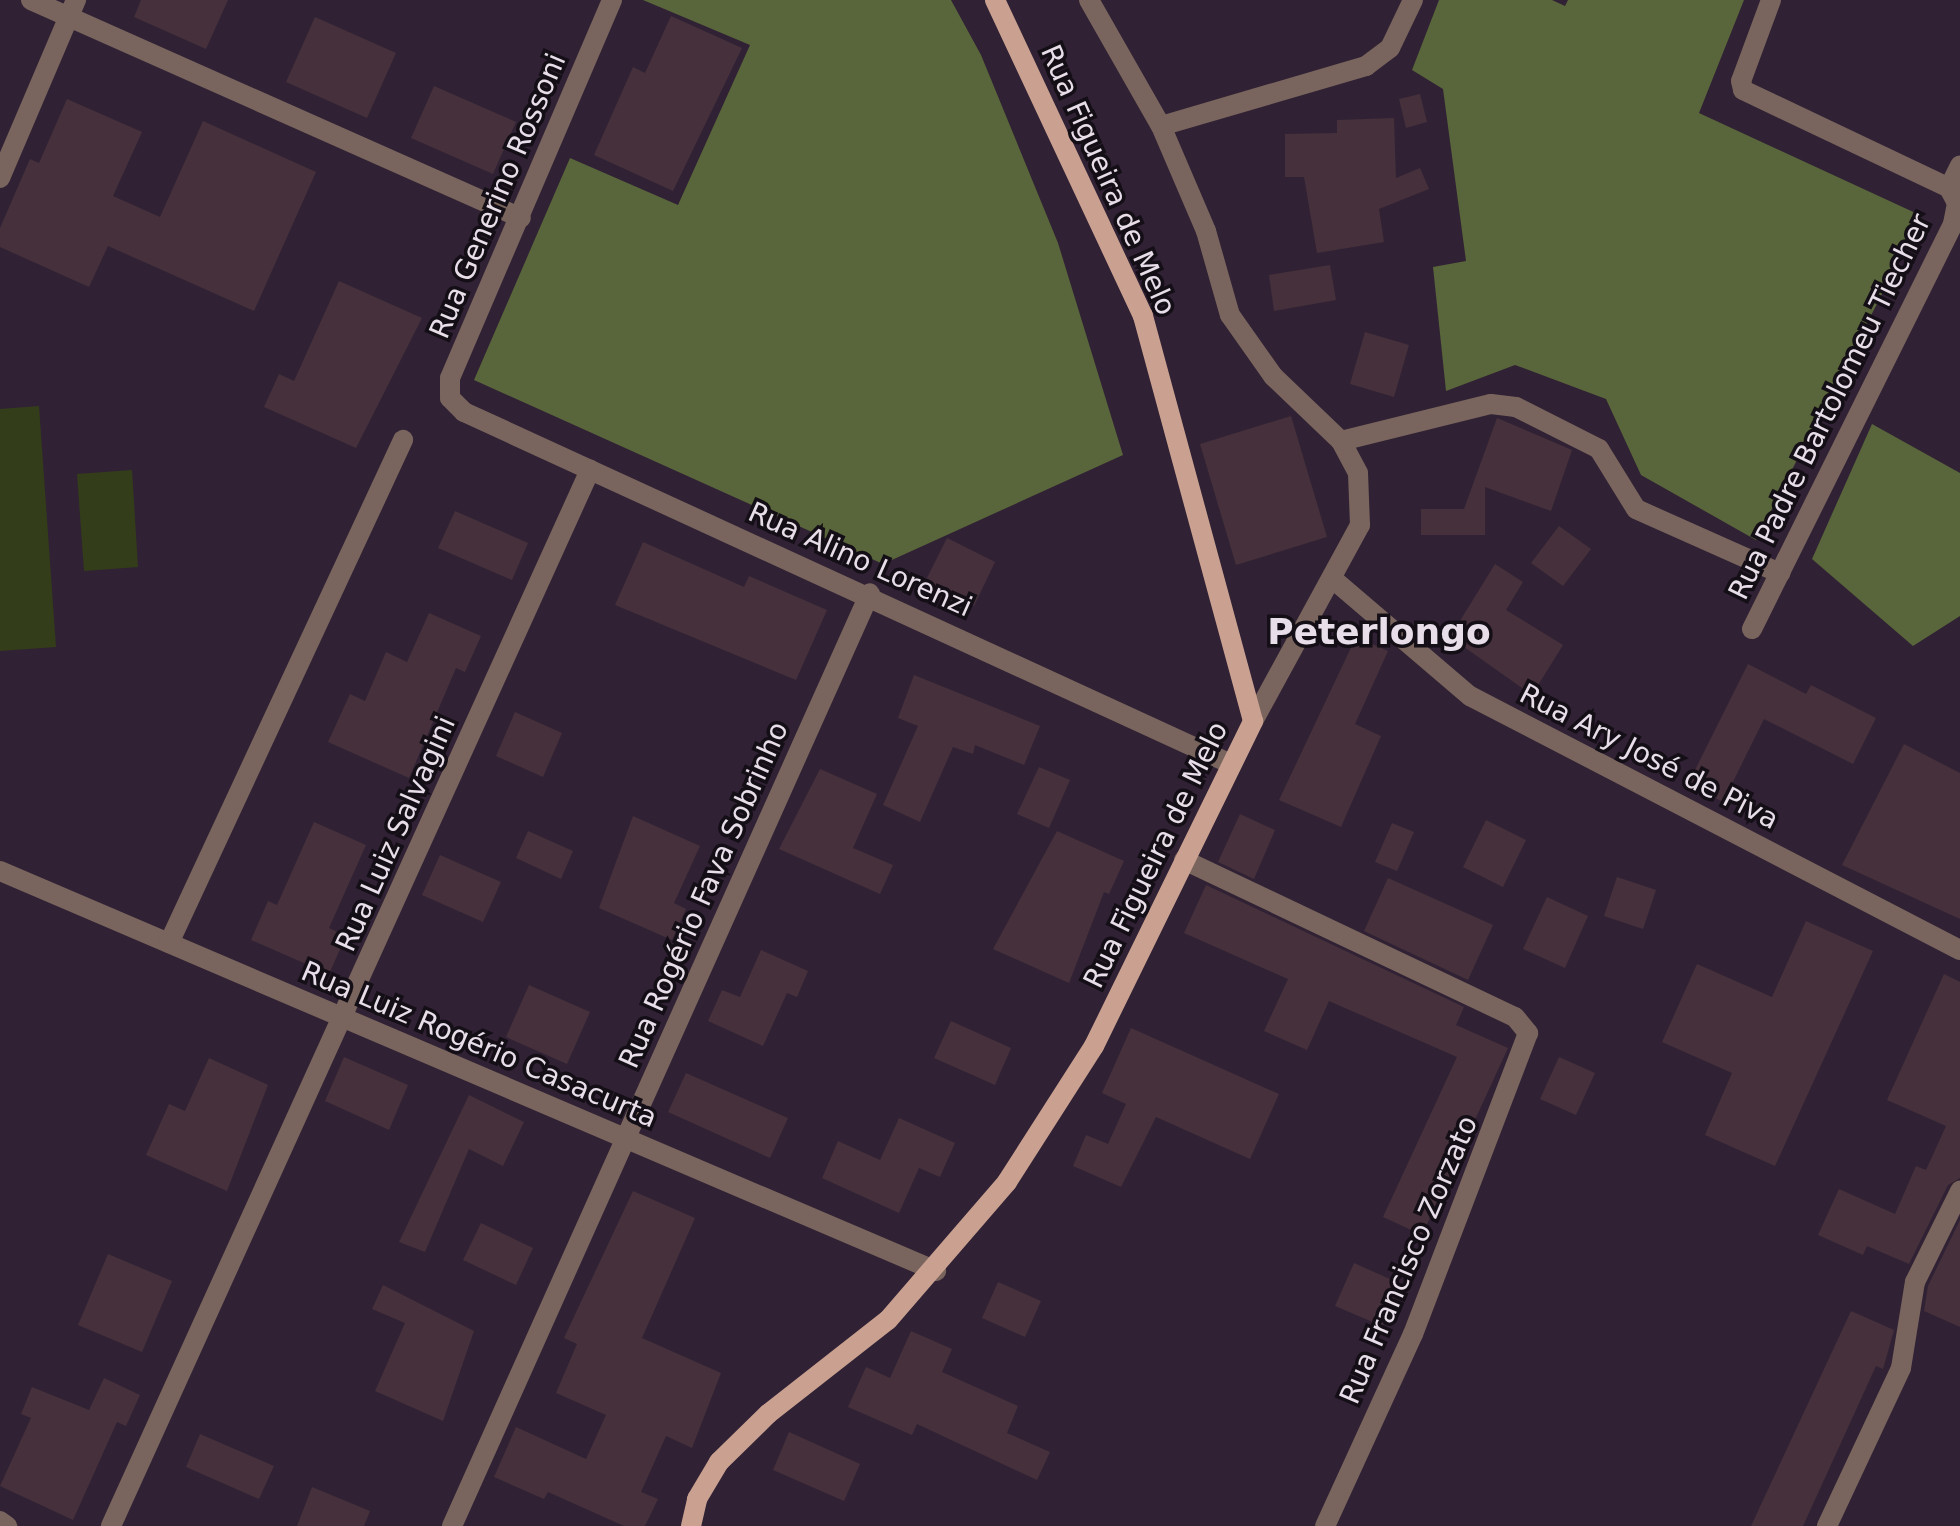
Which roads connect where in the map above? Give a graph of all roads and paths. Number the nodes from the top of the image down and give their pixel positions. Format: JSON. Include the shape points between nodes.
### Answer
{"nodes":[{"id":1,"x":31,"y":0,"type":"edge"},
{"id":2,"x":612,"y":0,"type":"edge"},
{"id":3,"x":995,"y":0,"type":"edge"},
{"id":4,"x":1089,"y":0,"type":"edge"},
{"id":5,"x":1413,"y":0,"type":"edge"},
{"id":6,"x":1771,"y":0,"type":"edge"},
{"id":7,"x":72,"y":8,"type":"edge"},
{"id":8,"x":1161,"y":126,"type":"junction"},
{"id":9,"x":1960,"y":165,"type":"edge"},
{"id":10,"x":0,"y":178,"type":"edge"},
{"id":11,"x":1949,"y":188,"type":"junction"},
{"id":12,"x":521,"y":218,"type":"junction"},
{"id":13,"x":464,"y":412,"type":"joint"},
{"id":14,"x":403,"y":440,"type":"dead end"},
{"id":15,"x":1341,"y":441,"type":"junction"},
{"id":16,"x":590,"y":470,"type":"junction"},
{"id":17,"x":1780,"y":573,"type":"junction"},
{"id":18,"x":1334,"y":580,"type":"junction"},
{"id":19,"x":870,"y":593,"type":"junction"},
{"id":20,"x":1752,"y":629,"type":"dead end"},
{"id":21,"x":1253,"y":721,"type":"junction"},
{"id":22,"x":1231,"y":764,"type":"junction"},
{"id":23,"x":1184,"y":860,"type":"junction"},
{"id":24,"x":0,"y":871,"type":"edge"},
{"id":25,"x":169,"y":943,"type":"junction"},
{"id":26,"x":1960,"y":950,"type":"edge"},
{"id":27,"x":344,"y":1018,"type":"junction"},
{"id":28,"x":626,"y":1138,"type":"junction"},
{"id":29,"x":1960,"y":1191,"type":"edge"},
{"id":30,"x":936,"y":1271,"type":"junction"},
{"id":31,"x":0,"y":1521,"type":"edge"},
{"id":32,"x":7,"y":1526,"type":"edge"},
{"id":33,"x":111,"y":1526,"type":"edge"},
{"id":34,"x":452,"y":1526,"type":"edge"},
{"id":35,"x":691,"y":1526,"type":"edge"},
{"id":36,"x":1325,"y":1526,"type":"edge"},
{"id":37,"x":1827,"y":1526,"type":"edge"}],
"edges":[{"from":1,"to":7,"type":"street"},
{"from":2,"to":12,"type":"street","name":"Rua Generino Rossoni"},
{"from":3,"to":21,"type":"main road","name":"Rua Figueira de Melo","via":[[1143,316]]},
{"from":4,"to":8,"type":"street"},
{"from":5,"to":8,"type":"street","via":[[1390,48],[1366,66]]},
{"from":6,"to":11,"type":"street","via":[[1741,81],[1743,90]]},
{"from":7,"to":10,"type":"street"},
{"from":7,"to":12,"type":"street"},
{"from":8,"to":15,"type":"street","via":[[1206,231],[1230,315],[1273,376]]},
{"from":9,"to":11,"type":"street","name":"Rua Padre Bartolomeu Tiecher"},
{"from":11,"to":17,"type":"street","name":"Rua Padre Bartolomeu Tiecher","via":[[1957,203],[1953,224]]},
{"from":12,"to":13,"type":"street","name":"Rua Generino Rossoni","via":[[450,378],[450,398]]},
{"from":13,"to":16,"type":"street","name":"Rua Alino Lorenzi"},
{"from":14,"to":25,"type":"street"},
{"from":15,"to":17,"type":"street","via":[[1491,404],[1516,407],[1599,449],[1636,509]]},
{"from":15,"to":18,"type":"street","via":[[1358,473],[1360,525]]},
{"from":16,"to":19,"type":"street","name":"Rua Alino Lorenzi"},
{"from":16,"to":27,"type":"street","name":"Rua Luiz Salvagini"},
{"from":17,"to":20,"type":"street","name":"Rua Padre Bartolomeu Tiecher"},
{"from":18,"to":21,"type":"street"},
{"from":18,"to":26,"type":"street","name":"Rua Ary José de Piva","via":[[1470,696]]},
{"from":19,"to":22,"type":"street","name":"Rua Alino Lorenzi"},
{"from":19,"to":28,"type":"street","name":"Rua Rogério Fava Sobrinho"},
{"from":21,"to":22,"type":"main road","name":"Rua Figueira de Melo"},
{"from":22,"to":23,"type":"main road","name":"Rua Figueira de Melo"},
{"from":23,"to":30,"type":"main road","name":"Rua Figueira de Melo","via":[[1094,1046],[1007,1182]]},
{"from":23,"to":36,"type":"street","name":"Rua Francisco Zorzato","via":[[1515,1017],[1528,1043],[1413,1334]]},
{"from":24,"to":25,"type":"street","name":"Rua Luiz Rogério Casacurta"},
{"from":25,"to":27,"type":"street","name":"Rua Luiz Rogério Casacurta"},
{"from":27,"to":28,"type":"street","name":"Rua Luiz Rogério Casacurta"},
{"from":27,"to":33,"type":"street","name":"Rua Luiz Salvagini"},
{"from":28,"to":30,"type":"street","name":"Rua Luiz Rogério Casacurta"},
{"from":28,"to":34,"type":"street","name":"Rua Rogério Fava Sobrinho"},
{"from":29,"to":37,"type":"street","via":[[1915,1282],[1901,1368]]},
{"from":30,"to":35,"type":"main road","name":"Rua Figueira de Melo","via":[[888,1320],[768,1414],[719,1462]]},
{"from":31,"to":32,"type":"street"}]}
